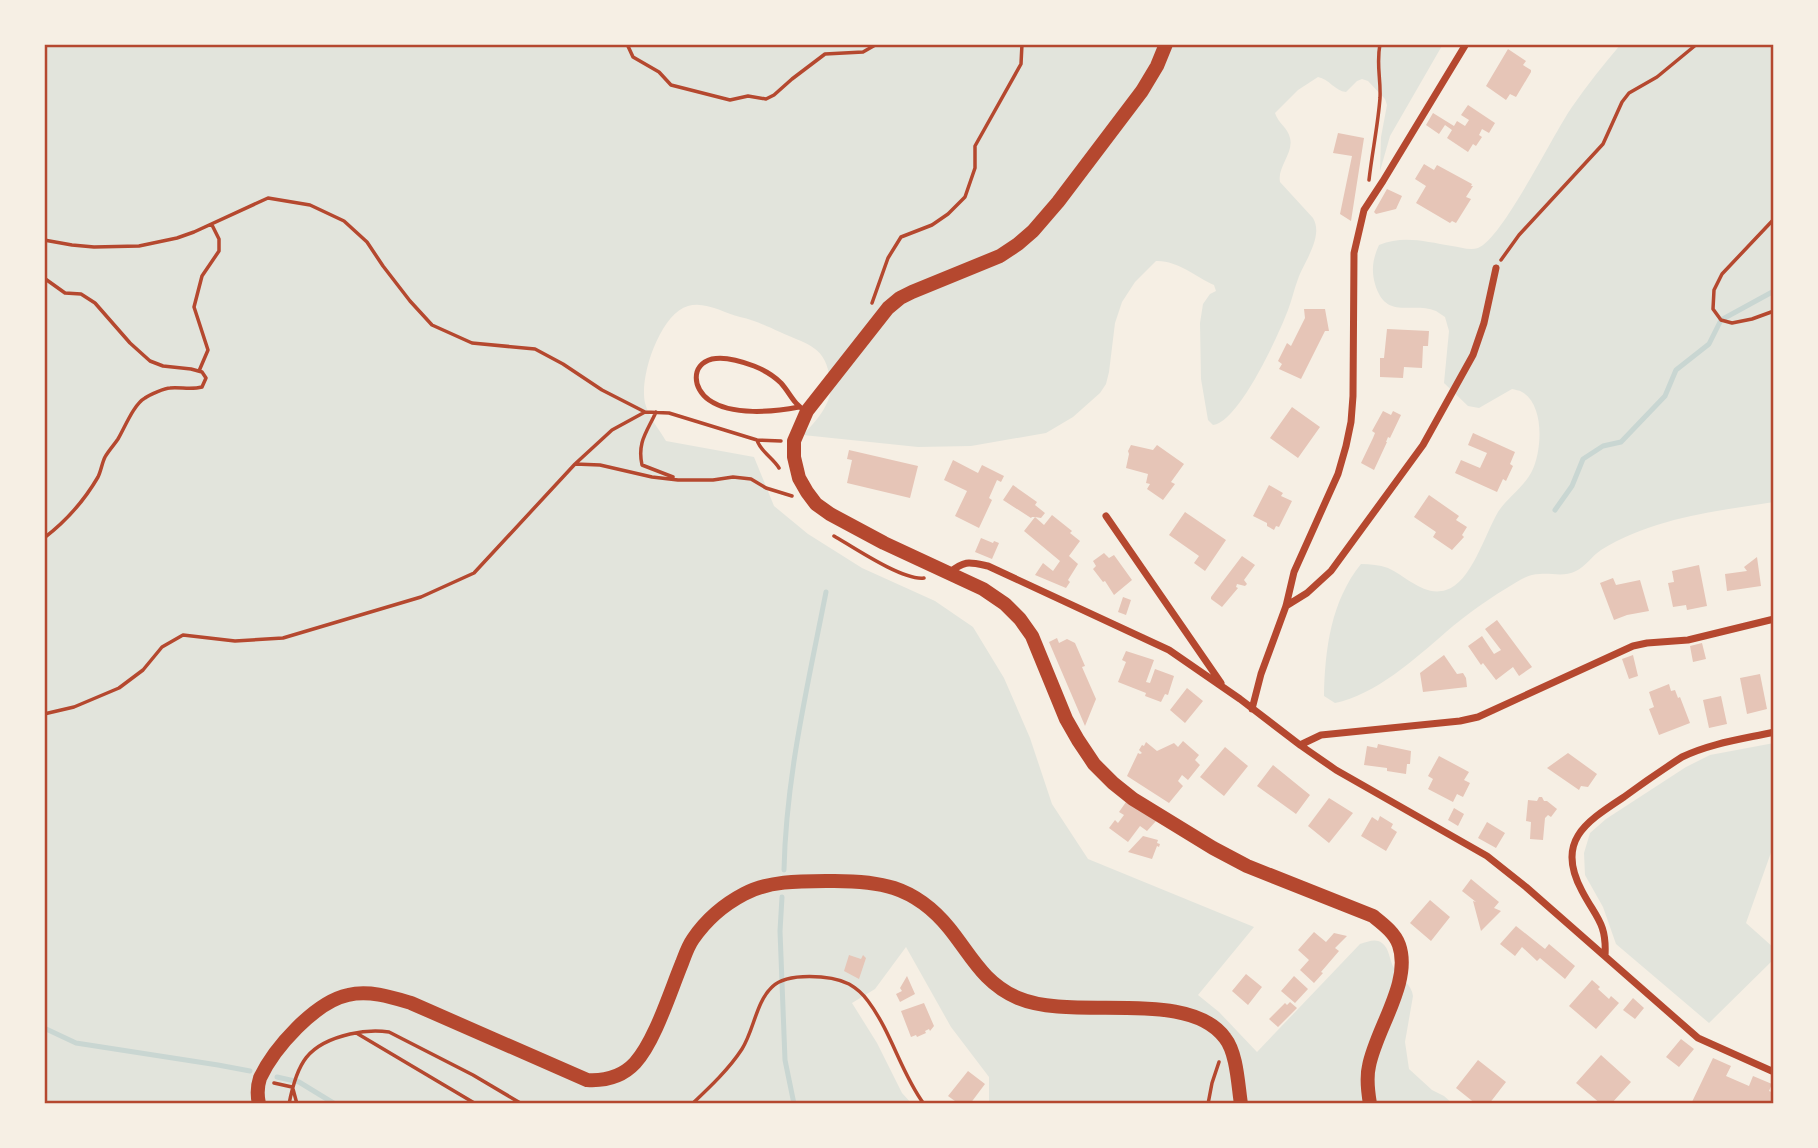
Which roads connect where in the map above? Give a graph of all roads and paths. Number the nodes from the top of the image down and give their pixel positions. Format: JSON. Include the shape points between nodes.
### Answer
{"nodes":[{"id":1,"x":627,"y":44,"type":"edge"},
{"id":2,"x":877,"y":44,"type":"edge"},
{"id":3,"x":1022,"y":44,"type":"edge"},
{"id":4,"x":1166,"y":44,"type":"edge"},
{"id":5,"x":1380,"y":44,"type":"edge"},
{"id":6,"x":1466,"y":44,"type":"edge"},
{"id":7,"x":1697,"y":44,"type":"edge"},
{"id":8,"x":1364,"y":209,"type":"junction"},
{"id":9,"x":1774,"y":219,"type":"edge"},
{"id":10,"x":212,"y":225,"type":"junction"},
{"id":11,"x":44,"y":240,"type":"edge"},
{"id":12,"x":1496,"y":268,"type":"joint"},
{"id":13,"x":44,"y":278,"type":"edge"},
{"id":14,"x":871,"y":307,"type":"dead end"},
{"id":15,"x":1774,"y":311,"type":"edge"},
{"id":16,"x":200,"y":371,"type":"junction"},
{"id":17,"x":803,"y":409,"type":"junction"},
{"id":18,"x":645,"y":412,"type":"junction"},
{"id":19,"x":656,"y":412,"type":"junction"},
{"id":20,"x":794,"y":441,"type":"junction"},
{"id":21,"x":575,"y":464,"type":"junction"},
{"id":22,"x":678,"y":480,"type":"junction"},
{"id":23,"x":797,"y":501,"type":"dead end"},
{"id":24,"x":1106,"y":516,"type":"dead end"},
{"id":25,"x":44,"y":538,"type":"edge"},
{"id":26,"x":948,"y":573,"type":"junction"},
{"id":27,"x":1286,"y":606,"type":"junction"},
{"id":28,"x":1774,"y":619,"type":"edge"},
{"id":29,"x":1225,"y":689,"type":"junction"},
{"id":30,"x":1252,"y":709,"type":"junction"},
{"id":31,"x":44,"y":714,"type":"edge"},
{"id":32,"x":1774,"y":732,"type":"edge"},
{"id":33,"x":1300,"y":745,"type":"junction"},
{"id":34,"x":1605,"y":956,"type":"junction"},
{"id":35,"x":356,"y":1033,"type":"junction"},
{"id":36,"x":1225,"y":1036,"type":"junction"},
{"id":37,"x":1774,"y":1072,"type":"edge"},
{"id":38,"x":292,"y":1087,"type":"junction"},
{"id":39,"x":259,"y":1104,"type":"edge"},
{"id":40,"x":289,"y":1104,"type":"edge"},
{"id":41,"x":297,"y":1104,"type":"edge"},
{"id":42,"x":476,"y":1104,"type":"edge"},
{"id":43,"x":522,"y":1104,"type":"edge"},
{"id":44,"x":692,"y":1104,"type":"edge"},
{"id":45,"x":925,"y":1104,"type":"edge"},
{"id":46,"x":1208,"y":1104,"type":"edge"},
{"id":47,"x":1241,"y":1104,"type":"edge"},
{"id":48,"x":1370,"y":1104,"type":"edge"}],
"edges":[{"from":1,"to":2,"type":"path","via":[[633,57],[671,85],[730,100],[766,99],[825,54],[863,52]]},
{"from":3,"to":14,"type":"path","via":[[1021,64],[975,146],[975,168],[965,197],[932,225],[901,237],[888,258]]},
{"from":4,"to":17,"type":"main road","via":[[1142,91],[1033,230],[999,256],[900,298]]},
{"from":5,"to":8,"type":"path","via":[[1380,99]]},
{"from":6,"to":8,"type":"street"},
{"from":7,"to":12,"type":"path","via":[[1629,93],[1603,144],[1519,235]]},
{"from":8,"to":27,"type":"street","via":[[1354,253],[1349,434],[1338,474],[1294,572]]},
{"from":9,"to":15,"type":"path","via":[[1722,274],[1714,290],[1713,309],[1721,320],[1732,323]]},
{"from":10,"to":11,"type":"path","via":[[139,246],[94,247]]},
{"from":10,"to":16,"type":"path","via":[[219,251],[202,276],[194,307],[208,350]]},
{"from":10,"to":18,"type":"path","via":[[268,198],[310,205],[344,221],[367,242],[432,325],[472,343],[535,349]]},
{"from":12,"to":27,"type":"street","via":[[1473,355],[1423,445],[1331,571]]},
{"from":13,"to":16,"type":"path","via":[[65,293],[81,294],[95,303],[150,361]]},
{"from":16,"to":25,"type":"path","via":[[206,378],[202,387],[163,388],[139,403],[81,502]]},
{"from":17,"to":17,"type":"lane","via":[[758,412],[719,405],[696,385],[698,368],[714,358],[741,361],[771,374]]},
{"from":17,"to":20,"type":"main road"},
{"from":18,"to":19,"type":"path"},
{"from":18,"to":21,"type":"path","via":[[612,430]]},
{"from":19,"to":20,"type":"path","via":[[757,440]]},
{"from":19,"to":22,"type":"path","via":[[641,442],[642,465]]},
{"from":20,"to":26,"type":"main road","via":[[799,478],[816,504]]},
{"from":21,"to":22,"type":"path"},
{"from":21,"to":31,"type":"path","via":[[474,573],[421,597],[283,638],[235,641],[183,635],[162,647],[143,670],[119,688]]},
{"from":22,"to":23,"type":"path","via":[[751,479]]},
{"from":24,"to":29,"type":"street"},
{"from":26,"to":29,"type":"street","via":[[968,562],[1004,572],[1169,650]]},
{"from":26,"to":48,"type":"main road","via":[[983,589],[1020,619],[1032,636],[1077,740],[1113,783],[1224,854],[1374,916],[1389,929],[1399,943],[1400,981],[1369,1065]]},
{"from":27,"to":30,"type":"street"},
{"from":28,"to":33,"type":"street","via":[[1688,640],[1633,646],[1478,717],[1321,735]]},
{"from":29,"to":30,"type":"street"},
{"from":30,"to":33,"type":"street"},
{"from":32,"to":34,"type":"street","via":[[1707,746],[1682,757],[1582,828],[1572,864],[1600,922]]},
{"from":33,"to":34,"type":"street","via":[[1336,771],[1487,856]]},
{"from":34,"to":37,"type":"street","via":[[1698,1038]]},
{"from":35,"to":38,"type":"path","via":[[316,1046],[300,1066]]},
{"from":35,"to":42,"type":"path"},
{"from":35,"to":43,"type":"path","via":[[389,1032]]},
{"from":36,"to":39,"type":"main road","via":[[1195,1016],[1173,1010],[1057,1006],[1022,1000],[990,980],[949,928],[909,893],[869,882],[772,884],[720,908],[692,941],[641,1055],[624,1072],[608,1079],[587,1080],[411,1003],[364,993],[332,1000],[289,1036],[260,1080]]},
{"from":36,"to":46,"type":"path"},
{"from":36,"to":47,"type":"main road"},
{"from":38,"to":40,"type":"path"},
{"from":38,"to":41,"type":"path"},
{"from":44,"to":45,"type":"path","via":[[743,1048],[771,987],[788,978],[814,977],[848,983],[860,991]]}]}
